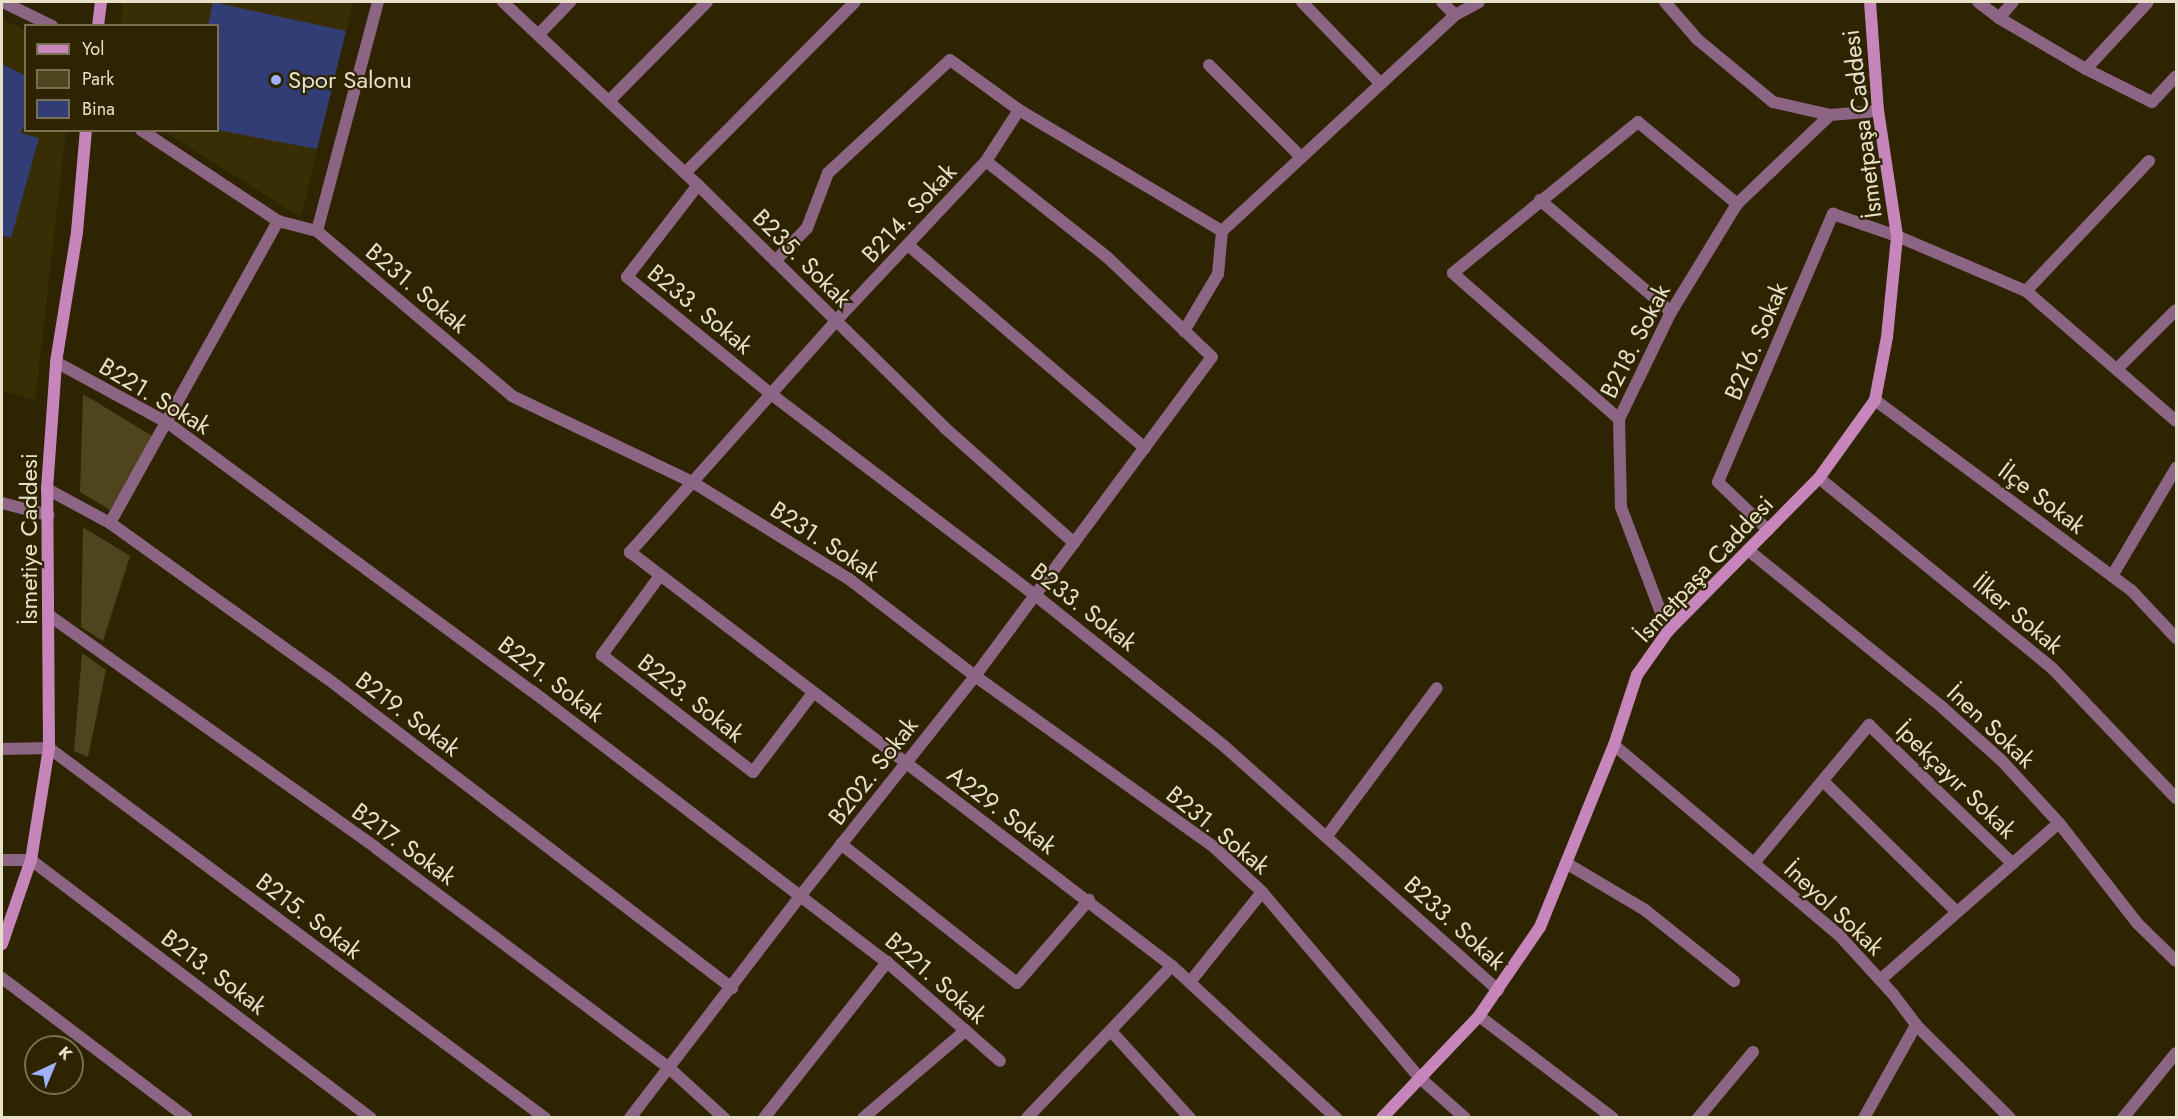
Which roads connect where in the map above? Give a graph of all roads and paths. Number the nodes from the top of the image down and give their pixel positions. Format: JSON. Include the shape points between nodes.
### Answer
{"nodes":[{"id":1,"x":3,"y":2,"type":"edge"},
{"id":2,"x":101,"y":2,"type":"edge"},
{"id":3,"x":378,"y":2,"type":"edge"},
{"id":4,"x":503,"y":2,"type":"edge"},
{"id":5,"x":570,"y":2,"type":"edge"},
{"id":6,"x":707,"y":2,"type":"edge"},
{"id":7,"x":855,"y":2,"type":"edge"},
{"id":8,"x":1302,"y":2,"type":"edge"},
{"id":9,"x":1442,"y":2,"type":"edge"},
{"id":10,"x":1479,"y":2,"type":"edge"},
{"id":11,"x":1665,"y":2,"type":"edge"},
{"id":12,"x":1870,"y":2,"type":"edge"},
{"id":13,"x":1978,"y":2,"type":"edge"},
{"id":14,"x":2013,"y":2,"type":"edge"},
{"id":15,"x":2148,"y":2,"type":"edge"},
{"id":16,"x":1455,"y":15,"type":"junction"},
{"id":17,"x":1999,"y":18,"type":"junction"},
{"id":18,"x":48,"y":24,"type":"edge"},
{"id":19,"x":98,"y":24,"type":"edge"},
{"id":20,"x":539,"y":34,"type":"junction"},
{"id":21,"x":1209,"y":65,"type":"dead end"},
{"id":22,"x":2086,"y":69,"type":"junction"},
{"id":23,"x":2176,"y":76,"type":"edge"},
{"id":24,"x":1380,"y":83,"type":"junction"},
{"id":25,"x":609,"y":101,"type":"junction"},
{"id":26,"x":1019,"y":110,"type":"junction"},
{"id":27,"x":1878,"y":111,"type":"junction"},
{"id":28,"x":1830,"y":115,"type":"junction"},
{"id":29,"x":86,"y":132,"type":"edge"},
{"id":30,"x":144,"y":132,"type":"edge"},
{"id":31,"x":1301,"y":157,"type":"junction"},
{"id":32,"x":986,"y":161,"type":"junction"},
{"id":33,"x":2149,"y":161,"type":"dead end"},
{"id":34,"x":685,"y":173,"type":"junction"},
{"id":35,"x":698,"y":185,"type":"junction"},
{"id":36,"x":1540,"y":200,"type":"junction"},
{"id":37,"x":1737,"y":204,"type":"junction"},
{"id":38,"x":278,"y":221,"type":"junction"},
{"id":39,"x":317,"y":231,"type":"junction"},
{"id":40,"x":1222,"y":231,"type":"junction"},
{"id":41,"x":1897,"y":236,"type":"junction"},
{"id":42,"x":908,"y":245,"type":"junction"},
{"id":43,"x":775,"y":261,"type":"junction"},
{"id":44,"x":2026,"y":291,"type":"junction"},
{"id":45,"x":2176,"y":310,"type":"edge"},
{"id":46,"x":1671,"y":312,"type":"junction"},
{"id":47,"x":836,"y":321,"type":"junction"},
{"id":48,"x":1184,"y":331,"type":"junction"},
{"id":49,"x":56,"y":362,"type":"junction"},
{"id":50,"x":2117,"y":369,"type":"junction"},
{"id":51,"x":771,"y":394,"type":"junction"},
{"id":52,"x":1875,"y":400,"type":"junction"},
{"id":53,"x":1619,"y":419,"type":"junction"},
{"id":54,"x":2176,"y":422,"type":"edge"},
{"id":55,"x":168,"y":423,"type":"junction"},
{"id":56,"x":1145,"y":448,"type":"junction"},
{"id":57,"x":2176,"y":468,"type":"edge"},
{"id":58,"x":1819,"y":478,"type":"junction"},
{"id":59,"x":694,"y":483,"type":"junction"},
{"id":60,"x":47,"y":489,"type":"junction"},
{"id":61,"x":2,"y":503,"type":"edge"},
{"id":62,"x":48,"y":514,"type":"junction"},
{"id":63,"x":110,"y":523,"type":"junction"},
{"id":64,"x":1768,"y":530,"type":"junction"},
{"id":65,"x":1074,"y":543,"type":"junction"},
{"id":66,"x":1748,"y":550,"type":"junction"},
{"id":67,"x":630,"y":552,"type":"joint"},
{"id":68,"x":2112,"y":576,"type":"junction"},
{"id":69,"x":659,"y":577,"type":"junction"},
{"id":70,"x":1035,"y":595,"type":"junction"},
{"id":71,"x":50,"y":616,"type":"junction"},
{"id":72,"x":1668,"y":632,"type":"junction"},
{"id":73,"x":2176,"y":638,"type":"edge"},
{"id":74,"x":975,"y":676,"type":"junction"},
{"id":75,"x":1437,"y":688,"type":"dead end"},
{"id":76,"x":813,"y":693,"type":"junction"},
{"id":77,"x":1614,"y":745,"type":"junction"},
{"id":78,"x":49,"y":748,"type":"junction"},
{"id":79,"x":2,"y":749,"type":"edge"},
{"id":80,"x":904,"y":764,"type":"junction"},
{"id":81,"x":1823,"y":780,"type":"junction"},
{"id":82,"x":2176,"y":798,"type":"edge"},
{"id":83,"x":2059,"y":823,"type":"junction"},
{"id":84,"x":1327,"y":836,"type":"junction"},
{"id":85,"x":841,"y":844,"type":"junction"},
{"id":86,"x":2,"y":860,"type":"edge"},
{"id":87,"x":31,"y":861,"type":"junction"},
{"id":88,"x":1566,"y":863,"type":"junction"},
{"id":89,"x":1754,"y":863,"type":"junction"},
{"id":90,"x":2013,"y":864,"type":"junction"},
{"id":91,"x":1262,"y":892,"type":"junction"},
{"id":92,"x":801,"y":895,"type":"junction"},
{"id":93,"x":1089,"y":900,"type":"junction"},
{"id":94,"x":1957,"y":912,"type":"junction"},
{"id":95,"x":2,"y":944,"type":"edge"},
{"id":96,"x":2176,"y":961,"type":"edge"},
{"id":97,"x":887,"y":962,"type":"junction"},
{"id":98,"x":1172,"y":966,"type":"junction"},
{"id":99,"x":2,"y":978,"type":"edge"},
{"id":100,"x":1880,"y":980,"type":"junction"},
{"id":101,"x":1734,"y":981,"type":"dead end"},
{"id":102,"x":1190,"y":982,"type":"junction"},
{"id":103,"x":732,"y":988,"type":"junction"},
{"id":104,"x":1498,"y":990,"type":"junction"},
{"id":105,"x":1479,"y":1016,"type":"junction"},
{"id":106,"x":1916,"y":1025,"type":"junction"},
{"id":107,"x":966,"y":1030,"type":"junction"},
{"id":108,"x":1111,"y":1031,"type":"junction"},
{"id":109,"x":1753,"y":1052,"type":"dead end"},
{"id":110,"x":2176,"y":1053,"type":"edge"},
{"id":111,"x":1000,"y":1061,"type":"dead end"},
{"id":112,"x":668,"y":1066,"type":"junction"},
{"id":113,"x":1420,"y":1078,"type":"junction"},
{"id":114,"x":188,"y":1118,"type":"edge"},
{"id":115,"x":371,"y":1118,"type":"edge"},
{"id":116,"x":545,"y":1118,"type":"edge"},
{"id":117,"x":630,"y":1118,"type":"edge"},
{"id":118,"x":724,"y":1118,"type":"edge"},
{"id":119,"x":764,"y":1118,"type":"edge"},
{"id":120,"x":863,"y":1118,"type":"edge"},
{"id":121,"x":1027,"y":1118,"type":"edge"},
{"id":122,"x":1190,"y":1118,"type":"edge"},
{"id":123,"x":1336,"y":1118,"type":"edge"},
{"id":124,"x":1382,"y":1118,"type":"edge"},
{"id":125,"x":1465,"y":1118,"type":"edge"},
{"id":126,"x":1613,"y":1118,"type":"edge"},
{"id":127,"x":1698,"y":1118,"type":"edge"},
{"id":128,"x":1864,"y":1118,"type":"edge"},
{"id":129,"x":2010,"y":1118,"type":"edge"},
{"id":130,"x":2123,"y":1118,"type":"edge"}],
"edges":[{"from":1,"to":18,"type":"street"},
{"from":2,"to":19,"type":"main road"},
{"from":3,"to":39,"type":"street"},
{"from":4,"to":20,"type":"street","name":"B235. Sokak"},
{"from":5,"to":20,"type":"street"},
{"from":6,"to":25,"type":"street"},
{"from":7,"to":34,"type":"street"},
{"from":8,"to":24,"type":"street"},
{"from":9,"to":16,"type":"street"},
{"from":10,"to":16,"type":"street"},
{"from":11,"to":28,"type":"street","via":[[1697,39],[1773,102]]},
{"from":12,"to":27,"type":"main road","name":"İsmetpaşa Caddesi"},
{"from":13,"to":17,"type":"street"},
{"from":14,"to":17,"type":"street"},
{"from":15,"to":22,"type":"street"},
{"from":16,"to":24,"type":"street"},
{"from":17,"to":22,"type":"street"},
{"from":20,"to":25,"type":"street","name":"B235. Sokak"},
{"from":21,"to":31,"type":"street"},
{"from":22,"to":23,"type":"street","via":[[2152,102]]},
{"from":24,"to":31,"type":"street"},
{"from":25,"to":34,"type":"street","name":"B235. Sokak"},
{"from":26,"to":32,"type":"street","name":"B214. Sokak"},
{"from":26,"to":40,"type":"street"},
{"from":26,"to":43,"type":"street","via":[[950,60],[828,173],[807,228]]},
{"from":27,"to":28,"type":"street"},
{"from":27,"to":41,"type":"main road","name":"İsmetpaşa Caddesi"},
{"from":28,"to":37,"type":"street","name":"B218. Sokak"},
{"from":29,"to":49,"type":"main road","name":"İsmetiye Caddesi","via":[[77,232]]},
{"from":30,"to":38,"type":"street","name":"B231. Sokak"},
{"from":31,"to":40,"type":"street"},
{"from":32,"to":42,"type":"street","name":"B214. Sokak"},
{"from":32,"to":48,"type":"street","via":[[1107,257]]},
{"from":33,"to":44,"type":"street"},
{"from":34,"to":35,"type":"street","name":"B235. Sokak"},
{"from":35,"to":43,"type":"street","name":"B235. Sokak"},
{"from":35,"to":51,"type":"street","name":"B233. Sokak","via":[[627,277]]},
{"from":36,"to":37,"type":"street","via":[[1638,122]]},
{"from":36,"to":46,"type":"street"},
{"from":36,"to":53,"type":"street","via":[[1453,273]]},
{"from":37,"to":46,"type":"street","name":"B218. Sokak"},
{"from":38,"to":39,"type":"street","name":"B231. Sokak"},
{"from":38,"to":55,"type":"street"},
{"from":39,"to":59,"type":"street","name":"B231. Sokak","via":[[512,396]]},
{"from":40,"to":48,"type":"street","via":[[1218,274]]},
{"from":41,"to":44,"type":"street"},
{"from":41,"to":52,"type":"main road","name":"İsmetpaşa Caddesi","via":[[1887,337]]},
{"from":41,"to":64,"type":"street","name":"B216. Sokak","via":[[1833,214],[1718,482]]},
{"from":42,"to":47,"type":"street","name":"B214. Sokak"},
{"from":42,"to":56,"type":"street"},
{"from":43,"to":47,"type":"street","name":"B235. Sokak"},
{"from":44,"to":50,"type":"street"},
{"from":45,"to":50,"type":"street"},
{"from":46,"to":53,"type":"street","name":"B218. Sokak"},
{"from":47,"to":51,"type":"street","name":"B214. Sokak"},
{"from":47,"to":65,"type":"street","name":"B235. Sokak","via":[[945,428]]},
{"from":48,"to":56,"type":"street","name":"B202. Sokak","via":[[1212,357]]},
{"from":49,"to":55,"type":"street","name":"B221. Sokak"},
{"from":49,"to":60,"type":"main road","name":"İsmetiye Caddesi"},
{"from":50,"to":54,"type":"street"},
{"from":51,"to":59,"type":"street","name":"B214. Sokak"},
{"from":51,"to":70,"type":"street","name":"B233. Sokak"},
{"from":52,"to":58,"type":"main road","name":"İsmetpaşa Caddesi"},
{"from":52,"to":68,"type":"street","name":"İlçe Sokak"},
{"from":53,"to":72,"type":"street","name":"B218. Sokak","via":[[1621,507]]},
{"from":55,"to":63,"type":"street"},
{"from":55,"to":92,"type":"street","name":"B221. Sokak"},
{"from":56,"to":65,"type":"street","name":"B202. Sokak"},
{"from":57,"to":68,"type":"street"},
{"from":58,"to":64,"type":"main road","name":"İsmetpaşa Caddesi"},
{"from":58,"to":82,"type":"street","name":"İlker Sokak","via":[[2052,668]]},
{"from":59,"to":67,"type":"street","name":"B214. Sokak"},
{"from":59,"to":74,"type":"street","name":"B231. Sokak","via":[[849,579]]},
{"from":60,"to":62,"type":"main road","name":"İsmetiye Caddesi"},
{"from":60,"to":63,"type":"street","name":"B219. Sokak"},
{"from":61,"to":62,"type":"street"},
{"from":62,"to":71,"type":"main road","name":"İsmetiye Caddesi"},
{"from":63,"to":103,"type":"street","name":"B219. Sokak","via":[[338,686]]},
{"from":64,"to":66,"type":"main road","name":"İsmetpaşa Caddesi"},
{"from":65,"to":70,"type":"street","name":"B202. Sokak"},
{"from":66,"to":72,"type":"main road","name":"İsmetpaşa Caddesi"},
{"from":66,"to":83,"type":"street","name":"İnen Sokak","via":[[1943,708],[2002,761]]},
{"from":67,"to":69,"type":"street","name":"A229. Sokak"},
{"from":68,"to":73,"type":"street","name":"İlçe Sokak"},
{"from":69,"to":76,"type":"street","name":"A229. Sokak"},
{"from":69,"to":76,"type":"street","name":"B223. Sokak","via":[[602,655],[753,772]]},
{"from":70,"to":74,"type":"street","name":"B202. Sokak"},
{"from":70,"to":84,"type":"street","name":"B233. Sokak","via":[[1224,746]]},
{"from":71,"to":78,"type":"main road","name":"İsmetiye Caddesi"},
{"from":71,"to":112,"type":"street","name":"B217. Sokak","via":[[376,848]]},
{"from":72,"to":77,"type":"main road","name":"İsmetpaşa Caddesi","via":[[1637,675]]},
{"from":74,"to":80,"type":"street","name":"B202. Sokak"},
{"from":74,"to":91,"type":"street","name":"B231. Sokak","via":[[1215,848]]},
{"from":75,"to":84,"type":"street"},
{"from":76,"to":80,"type":"street","name":"A229. Sokak"},
{"from":77,"to":88,"type":"main road","name":"İsmetpaşa Caddesi"},
{"from":77,"to":89,"type":"street","name":"İneyol Sokak"},
{"from":78,"to":79,"type":"street"},
{"from":78,"to":87,"type":"main road","name":"İsmetiye Caddesi"},
{"from":78,"to":116,"type":"street","name":"B215. Sokak"},
{"from":80,"to":85,"type":"street","name":"B202. Sokak"},
{"from":80,"to":93,"type":"street","name":"A229. Sokak"},
{"from":81,"to":89,"type":"street","name":"İpekçayır Sokak"},
{"from":81,"to":90,"type":"street","name":"İpekçayır Sokak","via":[[1869,725]]},
{"from":81,"to":94,"type":"street"},
{"from":83,"to":90,"type":"street"},
{"from":83,"to":96,"type":"street","name":"İnen Sokak","via":[[2137,923]]},
{"from":84,"to":104,"type":"street","name":"B233. Sokak"},
{"from":85,"to":92,"type":"street","name":"B202. Sokak"},
{"from":85,"to":93,"type":"street","via":[[1017,983]]},
{"from":86,"to":87,"type":"street"},
{"from":87,"to":95,"type":"main road","name":"İsmetiye Caddesi"},
{"from":87,"to":115,"type":"street","name":"B213. Sokak"},
{"from":88,"to":101,"type":"street","via":[[1645,910]]},
{"from":88,"to":104,"type":"main road","name":"İsmetpaşa Caddesi","via":[[1540,927]]},
{"from":89,"to":100,"type":"street","name":"İneyol Sokak","via":[[1838,934]]},
{"from":90,"to":94,"type":"street"},
{"from":91,"to":102,"type":"street"},
{"from":91,"to":113,"type":"street","name":"B231. Sokak"},
{"from":92,"to":97,"type":"street","name":"B221. Sokak"},
{"from":92,"to":103,"type":"street","name":"B202. Sokak"},
{"from":93,"to":98,"type":"street","name":"A229. Sokak"},
{"from":94,"to":100,"type":"street"},
{"from":97,"to":107,"type":"street","name":"B221. Sokak"},
{"from":97,"to":119,"type":"street"},
{"from":98,"to":102,"type":"street","name":"A229. Sokak"},
{"from":98,"to":108,"type":"street"},
{"from":99,"to":114,"type":"street"},
{"from":100,"to":106,"type":"street","name":"İneyol Sokak"},
{"from":102,"to":123,"type":"street","name":"A229. Sokak"},
{"from":103,"to":112,"type":"street","name":"B202. Sokak"},
{"from":104,"to":105,"type":"main road","name":"İsmetpaşa Caddesi"},
{"from":105,"to":113,"type":"main road","name":"İsmetpaşa Caddesi"},
{"from":105,"to":126,"type":"street"},
{"from":106,"to":128,"type":"street"},
{"from":106,"to":129,"type":"street","name":"İneyol Sokak"},
{"from":107,"to":111,"type":"street","name":"B221. Sokak"},
{"from":107,"to":120,"type":"street"},
{"from":108,"to":121,"type":"street"},
{"from":108,"to":122,"type":"street"},
{"from":109,"to":127,"type":"street"},
{"from":110,"to":130,"type":"street"},
{"from":112,"to":117,"type":"street","name":"B202. Sokak"},
{"from":112,"to":118,"type":"street","name":"B217. Sokak"},
{"from":113,"to":124,"type":"main road","name":"İsmetpaşa Caddesi"},
{"from":113,"to":125,"type":"street","name":"B231. Sokak"}]}
